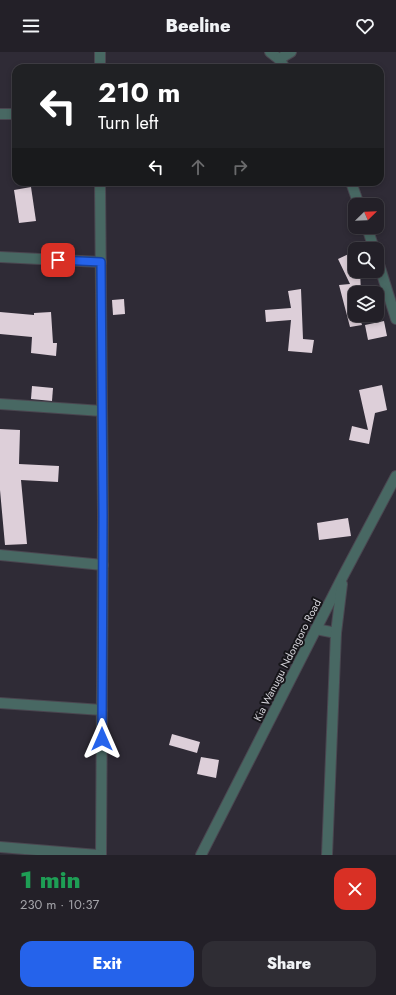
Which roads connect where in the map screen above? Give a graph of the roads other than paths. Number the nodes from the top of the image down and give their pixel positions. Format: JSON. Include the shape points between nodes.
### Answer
{"nodes":[{"id":1,"x":100,"y":52,"type":"edge"},
{"id":2,"x":270,"y":52,"type":"edge"},
{"id":3,"x":291,"y":52,"type":"edge"},
{"id":4,"x":279,"y":59,"type":"junction"},
{"id":5,"x":100,"y":64,"type":"edge"},
{"id":6,"x":282,"y":64,"type":"edge"},
{"id":7,"x":0,"y":114,"type":"edge"},
{"id":8,"x":12,"y":114,"type":"edge"},
{"id":9,"x":100,"y":186,"type":"edge"},
{"id":10,"x":352,"y":186,"type":"edge"},
{"id":11,"x":357,"y":198,"type":"edge"},
{"id":12,"x":0,"y":256,"type":"edge"},
{"id":13,"x":101,"y":262,"type":"junction"},
{"id":14,"x":383,"y":278,"type":"edge"},
{"id":15,"x":396,"y":319,"type":"edge"},
{"id":16,"x":0,"y":404,"type":"edge"},
{"id":17,"x":102,"y":411,"type":"junction"},
{"id":18,"x":396,"y":476,"type":"edge"},
{"id":19,"x":0,"y":555,"type":"edge"},
{"id":20,"x":103,"y":565,"type":"junction"},
{"id":21,"x":343,"y":576,"type":"junction"},
{"id":22,"x":316,"y":629,"type":"junction"},
{"id":23,"x":336,"y":633,"type":"junction"},
{"id":24,"x":0,"y":703,"type":"edge"},
{"id":25,"x":102,"y":710,"type":"junction"},
{"id":26,"x":0,"y":848,"type":"edge"},
{"id":27,"x":100,"y":855,"type":"edge"},
{"id":28,"x":201,"y":855,"type":"edge"},
{"id":29,"x":327,"y":855,"type":"edge"}],
"edges":[{"from":1,"to":5,"type":"street"},
{"from":2,"to":4,"type":"street"},
{"from":3,"to":4,"type":"street"},
{"from":4,"to":6,"type":"street"},
{"from":7,"to":8,"type":"street"},
{"from":9,"to":13,"type":"street"},
{"from":10,"to":11,"type":"street"},
{"from":12,"to":13,"type":"street"},
{"from":13,"to":17,"type":"street"},
{"from":14,"to":15,"type":"street"},
{"from":16,"to":17,"type":"street"},
{"from":17,"to":20,"type":"street"},
{"from":18,"to":21,"type":"street","name":"Kia Wanugu Ndongoro Road"},
{"from":19,"to":20,"type":"street"},
{"from":20,"to":25,"type":"street"},
{"from":21,"to":22,"type":"street","name":"Kia Wanugu Ndongoro Road"},
{"from":21,"to":23,"type":"street"},
{"from":22,"to":23,"type":"street"},
{"from":22,"to":28,"type":"street","name":"Kia Wanugu Ndongoro Road"},
{"from":23,"to":29,"type":"street"},
{"from":24,"to":25,"type":"street"},
{"from":25,"to":27,"type":"street"},
{"from":26,"to":27,"type":"street"}]}
